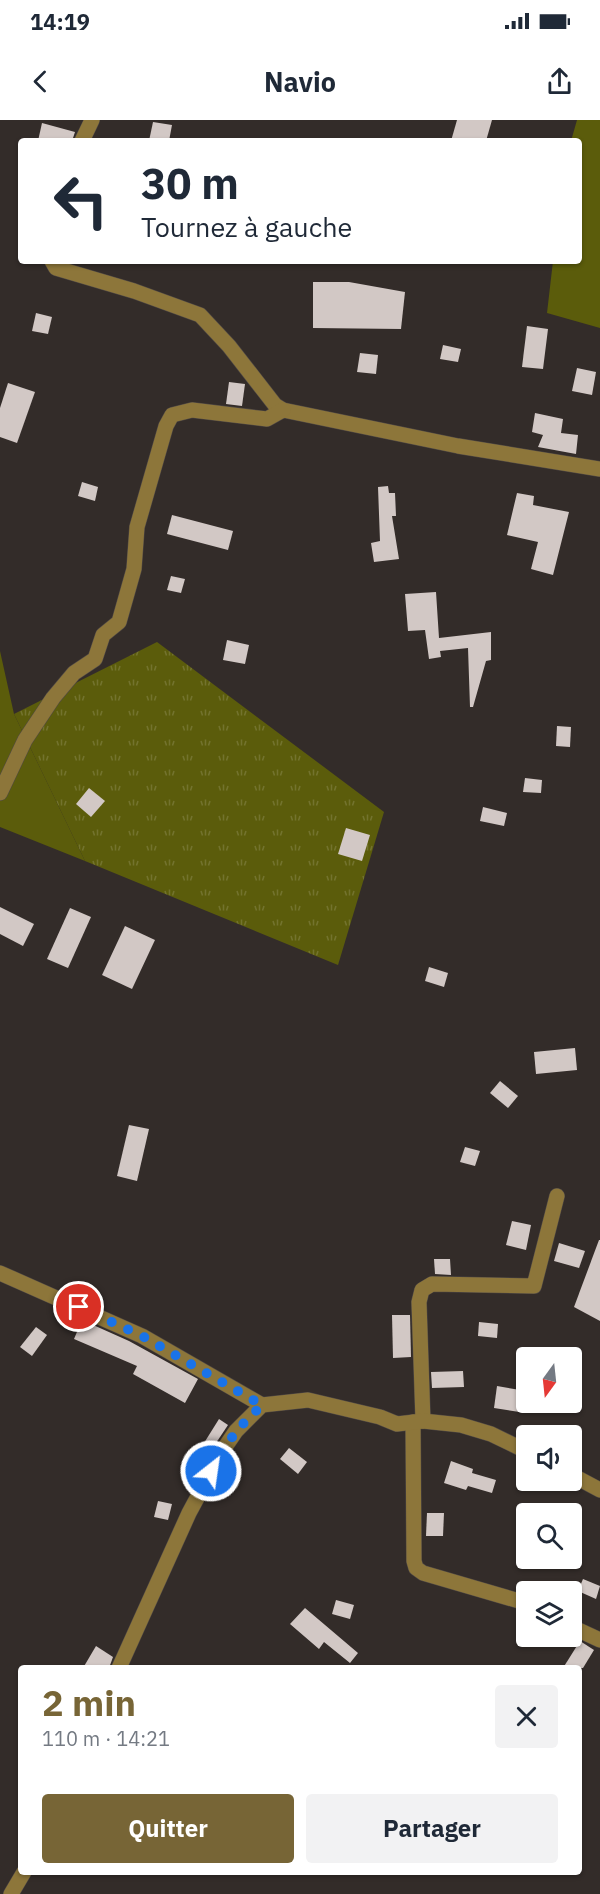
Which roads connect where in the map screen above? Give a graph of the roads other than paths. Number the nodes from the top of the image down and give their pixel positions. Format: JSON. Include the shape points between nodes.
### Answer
{"nodes":[{"id":1,"x":92,"y":120,"type":"edge"},
{"id":2,"x":83,"y":138,"type":"edge"},
{"id":3,"x":54,"y":264,"type":"edge"},
{"id":4,"x":283,"y":410,"type":"junction"},
{"id":5,"x":600,"y":469,"type":"edge"},
{"id":6,"x":0,"y":794,"type":"edge"},
{"id":7,"x":557,"y":1196,"type":"dead end"},
{"id":8,"x":0,"y":1273,"type":"edge"},
{"id":9,"x":262,"y":1405,"type":"junction"},
{"id":10,"x":418,"y":1422,"type":"junction"},
{"id":11,"x":516,"y":1446,"type":"edge"},
{"id":12,"x":582,"y":1480,"type":"edge"},
{"id":13,"x":600,"y":1490,"type":"edge"},
{"id":14,"x":516,"y":1600,"type":"edge"},
{"id":15,"x":582,"y":1632,"type":"edge"},
{"id":16,"x":600,"y":1640,"type":"edge"},
{"id":17,"x":120,"y":1665,"type":"edge"},
{"id":18,"x":22,"y":1875,"type":"edge"},
{"id":19,"x":11,"y":1894,"type":"edge"}],
"edges":[{"from":1,"to":2,"type":"street"},
{"from":3,"to":4,"type":"street","via":[[56,268],[200,315]]},
{"from":4,"to":5,"type":"street","via":[[458,446]]},
{"from":4,"to":6,"type":"street","via":[[267,419],[192,410],[172,415],[137,527],[134,568],[119,622],[104,635],[95,658],[74,673],[53,698],[25,740]]},
{"from":7,"to":10,"type":"street","via":[[534,1286],[432,1284],[422,1290]]},
{"from":8,"to":9,"type":"street","via":[[142,1336]]},
{"from":9,"to":10,"type":"street","via":[[308,1400],[397,1424]]},
{"from":9,"to":17,"type":"street","via":[[223,1450],[189,1513]]},
{"from":10,"to":11,"type":"street","via":[[460,1425]]},
{"from":10,"to":14,"type":"street","via":[[414,1561],[417,1568]]},
{"from":12,"to":13,"type":"street"},
{"from":15,"to":16,"type":"street"},
{"from":18,"to":19,"type":"street"}]}
